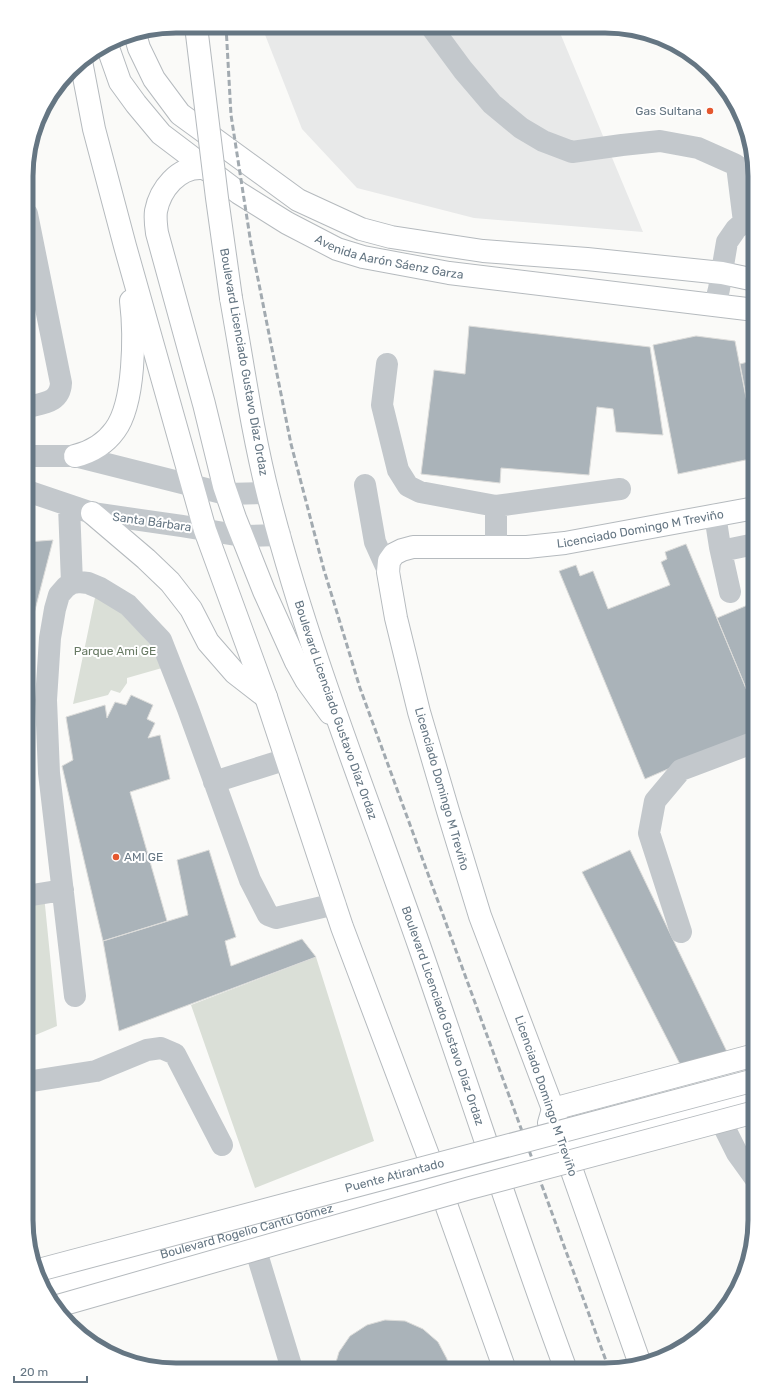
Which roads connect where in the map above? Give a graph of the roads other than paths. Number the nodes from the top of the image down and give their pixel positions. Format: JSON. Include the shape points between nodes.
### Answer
{"nodes":[{"id":1,"x":197,"y":33,"type":"edge"},
{"id":2,"x":436,"y":33,"type":"edge"},
{"id":3,"x":136,"y":39,"type":"edge"},
{"id":4,"x":109,"y":50,"type":"edge"},
{"id":5,"x":82,"y":68,"type":"edge"},
{"id":6,"x":737,"y":166,"type":"junction"},
{"id":7,"x":214,"y":173,"type":"junction"},
{"id":8,"x":748,"y":173,"type":"edge"},
{"id":9,"x":748,"y":213,"type":"edge"},
{"id":10,"x":748,"y":223,"type":"edge"},
{"id":11,"x":33,"y":244,"type":"edge"},
{"id":12,"x":125,"y":246,"type":"junction"},
{"id":13,"x":722,"y":273,"type":"junction"},
{"id":14,"x":748,"y":279,"type":"edge"},
{"id":15,"x":715,"y":305,"type":"junction"},
{"id":16,"x":748,"y":309,"type":"edge"},
{"id":17,"x":387,"y":364,"type":"dead end"},
{"id":18,"x":33,"y":406,"type":"edge"},
{"id":19,"x":33,"y":456,"type":"edge"},
{"id":20,"x":75,"y":456,"type":"junction"},
{"id":21,"x":364,"y":485,"type":"dead end"},
{"id":22,"x":192,"y":486,"type":"junction"},
{"id":23,"x":620,"y":489,"type":"dead end"},
{"id":24,"x":33,"y":493,"type":"edge"},
{"id":25,"x":268,"y":493,"type":"junction"},
{"id":26,"x":226,"y":494,"type":"junction"},
{"id":27,"x":68,"y":506,"type":"junction"},
{"id":28,"x":496,"y":506,"type":"junction"},
{"id":29,"x":748,"y":509,"type":"edge"},
{"id":30,"x":92,"y":513,"type":"junction"},
{"id":31,"x":715,"y":515,"type":"junction"},
{"id":32,"x":205,"y":530,"type":"junction"},
{"id":33,"x":280,"y":535,"type":"junction"},
{"id":34,"x":242,"y":536,"type":"junction"},
{"id":35,"x":748,"y":545,"type":"edge"},
{"id":36,"x":496,"y":547,"type":"junction"},
{"id":37,"x":721,"y":551,"type":"junction"},
{"id":38,"x":389,"y":573,"type":"junction"},
{"id":39,"x":72,"y":583,"type":"junction"},
{"id":40,"x":730,"y":592,"type":"dead end"},
{"id":41,"x":266,"y":697,"type":"junction"},
{"id":42,"x":340,"y":724,"type":"junction"},
{"id":43,"x":748,"y":745,"type":"edge"},
{"id":44,"x":286,"y":759,"type":"junction"},
{"id":45,"x":214,"y":782,"type":"junction"},
{"id":46,"x":63,"y":890,"type":"junction"},
{"id":47,"x":33,"y":895,"type":"edge"},
{"id":48,"x":335,"y":904,"type":"junction"},
{"id":49,"x":681,"y":932,"type":"dead end"},
{"id":50,"x":75,"y":996,"type":"dead end"},
{"id":51,"x":748,"y":1057,"type":"edge"},
{"id":52,"x":33,"y":1081,"type":"edge"},
{"id":53,"x":748,"y":1082,"type":"edge"},
{"id":54,"x":748,"y":1098,"type":"edge"},
{"id":55,"x":714,"y":1107,"type":"junction"},
{"id":56,"x":553,"y":1109,"type":"junction"},
{"id":57,"x":748,"y":1114,"type":"edge"},
{"id":58,"x":222,"y":1144,"type":"dead end"},
{"id":59,"x":542,"y":1149,"type":"junction"},
{"id":60,"x":565,"y":1151,"type":"junction"},
{"id":61,"x":493,"y":1164,"type":"junction"},
{"id":62,"x":748,"y":1168,"type":"edge"},
{"id":63,"x":437,"y":1179,"type":"junction"},
{"id":64,"x":249,"y":1230,"type":"junction"},
{"id":65,"x":42,"y":1269,"type":"edge"},
{"id":66,"x":44,"y":1274,"type":"edge"},
{"id":67,"x":53,"y":1284,"type":"edge"},
{"id":68,"x":61,"y":1305,"type":"edge"},
{"id":69,"x":638,"y":1359,"type":"edge"},
{"id":70,"x":290,"y":1363,"type":"edge"},
{"id":71,"x":503,"y":1363,"type":"edge"},
{"id":72,"x":564,"y":1363,"type":"edge"}],
"edges":[{"from":1,"to":25,"type":"main road","name":"Boulevard Licenciado Gustavo Díaz Ordaz","bridge":true,"via":[[231,298]]},
{"from":2,"to":6,"type":"street","via":[[492,104],[521,128],[543,141],[572,152],[660,142],[698,148]]},
{"from":3,"to":13,"type":"main road","name":"Avenida Aarón Sáenz Garza","via":[[154,79],[180,114],[298,200],[361,229],[483,251]]},
{"from":4,"to":7,"type":"main road","name":"Avenida Aarón Sáenz Garza","via":[[120,82],[161,134]]},
{"from":5,"to":12,"type":"main road","via":[[94,130]]},
{"from":6,"to":8,"type":"street"},
{"from":6,"to":9,"type":"street"},
{"from":7,"to":15,"type":"main road","name":"Avenida Aarón Sáenz Garza","via":[[239,193],[287,223],[337,249],[363,257],[449,273]]},
{"from":7,"to":26,"type":"main road","via":[[203,168],[181,174],[172,180],[159,200],[156,223],[165,266],[204,404]]},
{"from":10,"to":13,"type":"street","via":[[736,229],[727,242]]},
{"from":11,"to":18,"type":"street","via":[[61,383],[58,396],[52,401]]},
{"from":12,"to":20,"type":"main road","via":[[133,313],[131,378],[125,410],[108,439],[87,453]]},
{"from":12,"to":22,"type":"main road"},
{"from":13,"to":14,"type":"main road","name":"Avenida Aarón Sáenz Garza"},
{"from":13,"to":15,"type":"street"},
{"from":15,"to":16,"type":"main road","name":"Avenida Aarón Sáenz Garza"},
{"from":17,"to":28,"type":"street","via":[[382,405],[398,470],[408,486],[420,492]]},
{"from":19,"to":20,"type":"street"},
{"from":20,"to":22,"type":"street"},
{"from":21,"to":38,"type":"street","via":[[375,542]]},
{"from":22,"to":26,"type":"street"},
{"from":22,"to":32,"type":"main road"},
{"from":23,"to":28,"type":"street"},
{"from":24,"to":27,"type":"street","name":"Santa Bárbara"},
{"from":25,"to":26,"type":"street"},
{"from":25,"to":33,"type":"main road","name":"Boulevard Licenciado Gustavo Díaz Ordaz"},
{"from":26,"to":34,"type":"main road"},
{"from":27,"to":30,"type":"street","name":"Santa Bárbara"},
{"from":27,"to":39,"type":"street"},
{"from":28,"to":36,"type":"street"},
{"from":29,"to":31,"type":"main road","name":"Licenciado Domingo M Treviño"},
{"from":30,"to":32,"type":"street","name":"Santa Bárbara"},
{"from":30,"to":41,"type":"main road","via":[[170,582],[191,609],[208,642],[235,674]]},
{"from":31,"to":36,"type":"main road","name":"Licenciado Domingo M Treviño","via":[[565,543]]},
{"from":31,"to":37,"type":"street"},
{"from":32,"to":34,"type":"street","name":"Santa Bárbara"},
{"from":32,"to":41,"type":"main road"},
{"from":33,"to":34,"type":"street","name":"Santa Bárbara"},
{"from":33,"to":42,"type":"main road","name":"Boulevard Licenciado Gustavo Díaz Ordaz","via":[[301,610]]},
{"from":34,"to":42,"type":"main road","via":[[299,668],[317,697]]},
{"from":35,"to":37,"type":"street"},
{"from":36,"to":38,"type":"main road","name":"Licenciado Domingo M Treviño","via":[[413,547],[394,554],[390,561]]},
{"from":37,"to":40,"type":"street"},
{"from":38,"to":56,"type":"main road","name":"Licenciado Domingo M Treviño","via":[[396,618],[419,712],[457,841],[480,916]]},
{"from":39,"to":45,"type":"street","via":[[88,583],[128,605],[161,640]]},
{"from":39,"to":46,"type":"street","via":[[59,595],[55,609],[50,638],[46,700],[49,773]]},
{"from":41,"to":44,"type":"main road"},
{"from":42,"to":61,"type":"main road","name":"Boulevard Licenciado Gustavo Díaz Ordaz"},
{"from":43,"to":49,"type":"street","via":[[681,770],[655,801],[649,833]]},
{"from":44,"to":45,"type":"street"},
{"from":44,"to":48,"type":"main road"},
{"from":45,"to":48,"type":"street","via":[[250,880],[268,915],[276,918]]},
{"from":46,"to":47,"type":"street"},
{"from":46,"to":50,"type":"street"},
{"from":48,"to":63,"type":"main road"},
{"from":51,"to":56,"type":"main road"},
{"from":52,"to":58,"type":"street","via":[[96,1071],[147,1050],[161,1048],[175,1054]]},
{"from":53,"to":65,"type":"main road","name":"Puente Atirantado","bridge":true},
{"from":54,"to":55,"type":"main road","name":"Boulevard Rogelio Cantú Gómez"},
{"from":55,"to":60,"type":"main road","name":"Boulevard Rogelio Cantú Gómez"},
{"from":55,"to":62,"type":"street","via":[[737,1153]]},
{"from":56,"to":59,"type":"main road"},
{"from":56,"to":60,"type":"main road","name":"Licenciado Domingo M Treviño"},
{"from":57,"to":68,"type":"main road","bridge":true,"via":[[470,1188]]},
{"from":59,"to":60,"type":"main road","name":"Boulevard Rogelio Cantú Gómez"},
{"from":59,"to":61,"type":"main road","name":"Boulevard Rogelio Cantú Gómez"},
{"from":60,"to":69,"type":"main road","name":"Licenciado Domingo M Treviño"},
{"from":61,"to":63,"type":"main road","name":"Boulevard Rogelio Cantú Gómez"},
{"from":61,"to":72,"type":"main road","name":"Boulevard Licenciado Gustavo Díaz Ordaz"},
{"from":63,"to":64,"type":"main road","name":"Boulevard Rogelio Cantú Gómez"},
{"from":63,"to":71,"type":"main road"},
{"from":64,"to":67,"type":"main road","name":"Boulevard Rogelio Cantú Gómez"},
{"from":64,"to":70,"type":"street"},
{"from":66,"to":67,"type":"main road"}]}
